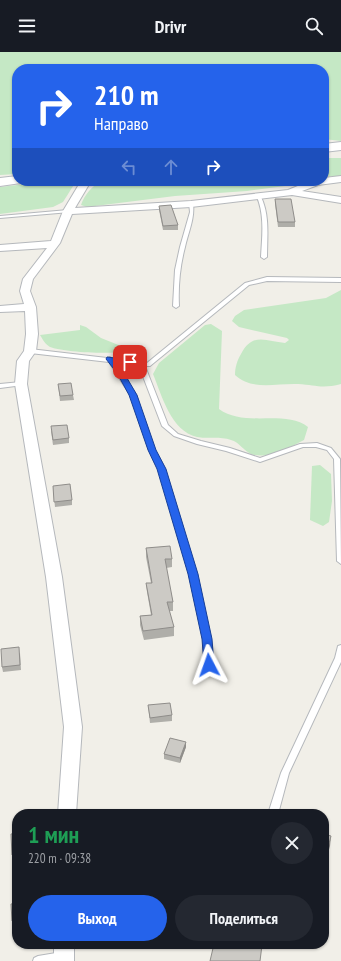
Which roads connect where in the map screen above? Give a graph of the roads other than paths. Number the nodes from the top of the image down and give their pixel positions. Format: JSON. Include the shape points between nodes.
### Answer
{"nodes":[{"id":1,"x":341,"y":146,"type":"edge"},
{"id":2,"x":329,"y":147,"type":"edge"},
{"id":3,"x":341,"y":179,"type":"edge"},
{"id":4,"x":329,"y":180,"type":"edge"},
{"id":5,"x":12,"y":181,"type":"edge"},
{"id":6,"x":0,"y":182,"type":"edge"},
{"id":7,"x":83,"y":186,"type":"edge"},
{"id":8,"x":306,"y":186,"type":"edge"},
{"id":9,"x":292,"y":192,"type":"junction"},
{"id":10,"x":259,"y":197,"type":"junction"},
{"id":11,"x":341,"y":200,"type":"edge"},
{"id":12,"x":191,"y":204,"type":"junction"},
{"id":13,"x":68,"y":211,"type":"junction"},
{"id":14,"x":0,"y":217,"type":"edge"},
{"id":15,"x":55,"y":243,"type":"junction"},
{"id":16,"x":0,"y":248,"type":"edge"},
{"id":17,"x":264,"y":257,"type":"dead end"},
{"id":18,"x":341,"y":280,"type":"edge"},
{"id":19,"x":176,"y":306,"type":"dead end"},
{"id":20,"x":30,"y":307,"type":"junction"},
{"id":21,"x":0,"y":309,"type":"edge"},
{"id":22,"x":30,"y":351,"type":"junction"},
{"id":23,"x":110,"y":359,"type":"junction"},
{"id":24,"x":141,"y":364,"type":"junction"},
{"id":25,"x":21,"y":384,"type":"junction"},
{"id":26,"x":0,"y":386,"type":"edge"},
{"id":27,"x":341,"y":561,"type":"edge"},
{"id":28,"x":341,"y":648,"type":"edge"},
{"id":29,"x":209,"y":665,"type":"dead end"},
{"id":30,"x":67,"y":809,"type":"edge"},
{"id":31,"x":274,"y":809,"type":"edge"},
{"id":32,"x":64,"y":954,"type":"edge"},
{"id":33,"x":38,"y":961,"type":"edge"}],
"edges":[{"from":1,"to":2,"type":"main road"},
{"from":3,"to":4,"type":"street"},
{"from":5,"to":6,"type":"main road"},
{"from":7,"to":13,"type":"street"},
{"from":8,"to":9,"type":"street"},
{"from":9,"to":10,"type":"street"},
{"from":9,"to":11,"type":"street"},
{"from":10,"to":12,"type":"street"},
{"from":10,"to":17,"type":"lane","via":[[264,217]]},
{"from":12,"to":13,"type":"street"},
{"from":12,"to":19,"type":"lane","via":[[192,212],[178,264]]},
{"from":13,"to":14,"type":"lane"},
{"from":13,"to":15,"type":"street"},
{"from":15,"to":16,"type":"street"},
{"from":15,"to":20,"type":"street","via":[[28,278],[25,291]]},
{"from":18,"to":24,"type":"lane","via":[[267,279],[247,284],[148,365]]},
{"from":20,"to":21,"type":"street"},
{"from":20,"to":22,"type":"street"},
{"from":22,"to":23,"type":"lane"},
{"from":22,"to":25,"type":"street","via":[[23,361]]},
{"from":23,"to":24,"type":"lane"},
{"from":23,"to":29,"type":"lane","via":[[133,395],[152,450],[162,469],[193,574],[207,639]]},
{"from":24,"to":27,"type":"lane","via":[[165,426],[176,436],[260,460],[302,446],[317,445],[329,449],[337,459]]},
{"from":25,"to":26,"type":"lane"},
{"from":25,"to":30,"type":"street","via":[[54,577],[73,727]]},
{"from":28,"to":31,"type":"lane","via":[[339,658],[285,773]]},
{"from":32,"to":33,"type":"lane"}]}
